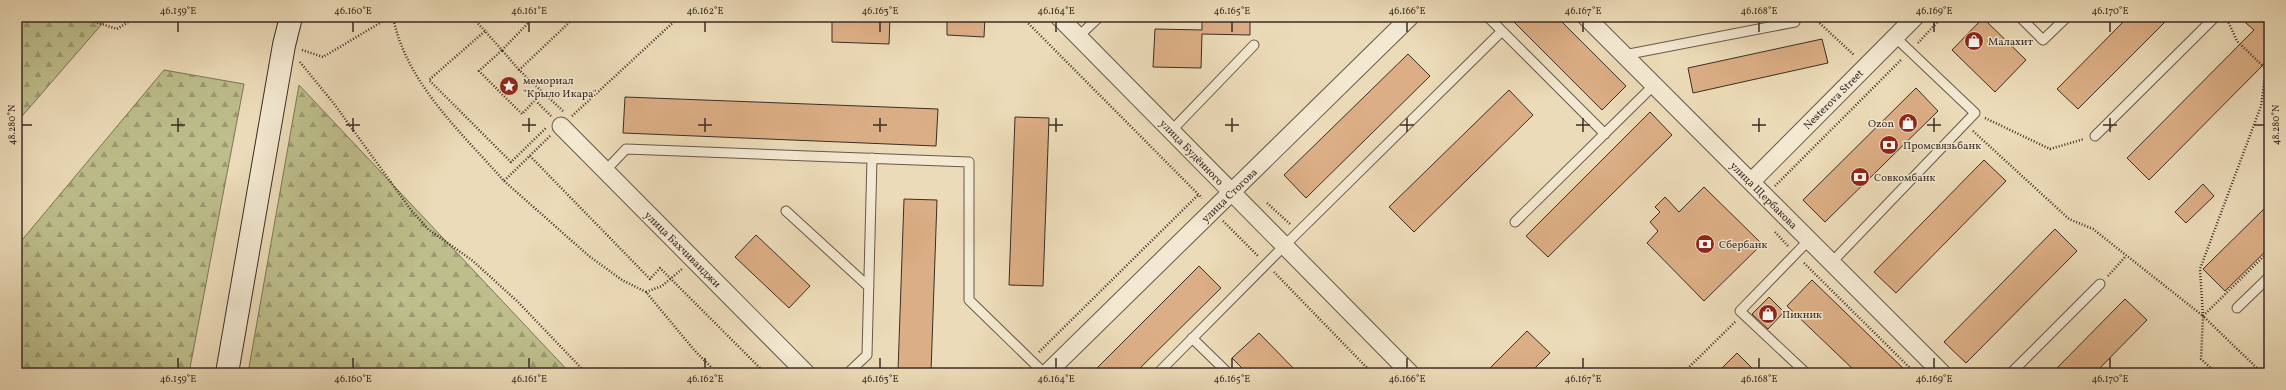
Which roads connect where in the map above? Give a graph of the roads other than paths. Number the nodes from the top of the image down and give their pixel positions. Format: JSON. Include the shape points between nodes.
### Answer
{"nodes":[{"id":1,"x":291,"y":17,"type":"edge"},
{"id":2,"x":1059,"y":17,"type":"edge"},
{"id":3,"x":1099,"y":17,"type":"edge"},
{"id":4,"x":1410,"y":17,"type":"edge"},
{"id":5,"x":1488,"y":17,"type":"edge"},
{"id":6,"x":1586,"y":17,"type":"edge"},
{"id":7,"x":1915,"y":17,"type":"edge"},
{"id":8,"x":2020,"y":17,"type":"edge"},
{"id":9,"x":2067,"y":17,"type":"edge"},
{"id":10,"x":2215,"y":17,"type":"edge"},
{"id":11,"x":1795,"y":22,"type":"dead end"},
{"id":12,"x":1502,"y":31,"type":"junction"},
{"id":13,"x":1078,"y":37,"type":"junction"},
{"id":14,"x":1895,"y":37,"type":"junction"},
{"id":15,"x":1254,"y":45,"type":"dead end"},
{"id":16,"x":1624,"y":55,"type":"junction"},
{"id":17,"x":1654,"y":85,"type":"junction"},
{"id":18,"x":562,"y":121,"type":"road end"},
{"id":19,"x":1171,"y":131,"type":"junction"},
{"id":20,"x":1604,"y":134,"type":"junction"},
{"id":21,"x":2095,"y":136,"type":"road end"},
{"id":22,"x":872,"y":158,"type":"junction"},
{"id":23,"x":606,"y":170,"type":"junction"},
{"id":24,"x":1751,"y":182,"type":"junction"},
{"id":25,"x":1232,"y":192,"type":"junction"},
{"id":26,"x":786,"y":211,"type":"dead end"},
{"id":27,"x":1516,"y":222,"type":"dead end"},
{"id":28,"x":1809,"y":240,"type":"junction"},
{"id":29,"x":1284,"y":246,"type":"junction"},
{"id":30,"x":1832,"y":262,"type":"junction"},
{"id":31,"x":2269,"y":277,"type":"edge"},
{"id":32,"x":2100,"y":284,"type":"road end"},
{"id":33,"x":869,"y":287,"type":"junction"},
{"id":34,"x":2237,"y":308,"type":"dead end"},
{"id":35,"x":1192,"y":338,"type":"junction"},
{"id":36,"x":227,"y":373,"type":"edge"},
{"id":37,"x":806,"y":373,"type":"edge"},
{"id":38,"x":848,"y":373,"type":"edge"},
{"id":39,"x":1046,"y":373,"type":"edge"},
{"id":40,"x":1158,"y":373,"type":"edge"},
{"id":41,"x":1228,"y":373,"type":"edge"},
{"id":42,"x":1410,"y":373,"type":"edge"},
{"id":43,"x":1806,"y":373,"type":"edge"},
{"id":44,"x":1942,"y":373,"type":"edge"},
{"id":45,"x":2011,"y":373,"type":"edge"}],
"edges":[{"from":1,"to":36,"type":"street","via":[[284,44]]},
{"from":2,"to":13,"type":"street","name":"улица Будённого"},
{"from":3,"to":13,"type":"lane"},
{"from":4,"to":25,"type":"street","name":"улица Стогова"},
{"from":5,"to":12,"type":"lane"},
{"from":6,"to":16,"type":"street","name":"улица Щербакова"},
{"from":7,"to":14,"type":"street","name":"Nesterova Street"},
{"from":8,"to":9,"type":"lane","via":[[2043,40]]},
{"from":10,"to":21,"type":"lane"},
{"from":11,"to":16,"type":"lane"},
{"from":12,"to":20,"type":"lane"},
{"from":12,"to":29,"type":"lane"},
{"from":13,"to":19,"type":"street","name":"улица Будённого"},
{"from":14,"to":24,"type":"street","name":"Nesterova Street"},
{"from":14,"to":30,"type":"lane","via":[[1975,114]]},
{"from":15,"to":19,"type":"lane"},
{"from":16,"to":17,"type":"street","name":"улица Щербакова"},
{"from":17,"to":20,"type":"lane"},
{"from":17,"to":24,"type":"street","name":"улица Щербакова"},
{"from":18,"to":23,"type":"street","name":"улица Бахчиванджи"},
{"from":19,"to":25,"type":"street","name":"улица Будённого"},
{"from":20,"to":27,"type":"lane"},
{"from":22,"to":23,"type":"lane","via":[[626,149]]},
{"from":22,"to":33,"type":"lane"},
{"from":22,"to":39,"type":"lane","via":[[969,162],[969,300]]},
{"from":23,"to":37,"type":"street","name":"улица Бахчиванджи"},
{"from":24,"to":28,"type":"street","name":"улица Щербакова"},
{"from":25,"to":29,"type":"street","name":"улица Будённого"},
{"from":25,"to":39,"type":"street","name":"улица Стогова"},
{"from":26,"to":33,"type":"lane"},
{"from":28,"to":30,"type":"street","name":"улица Щербакова"},
{"from":28,"to":43,"type":"lane","via":[[1740,311]]},
{"from":29,"to":35,"type":"lane"},
{"from":29,"to":42,"type":"street","name":"улица Будённого"},
{"from":30,"to":44,"type":"street","name":"улица Щербакова"},
{"from":31,"to":34,"type":"lane"},
{"from":32,"to":45,"type":"lane"},
{"from":33,"to":38,"type":"lane","via":[[867,355]]},
{"from":35,"to":40,"type":"lane"},
{"from":35,"to":41,"type":"lane"}]}
